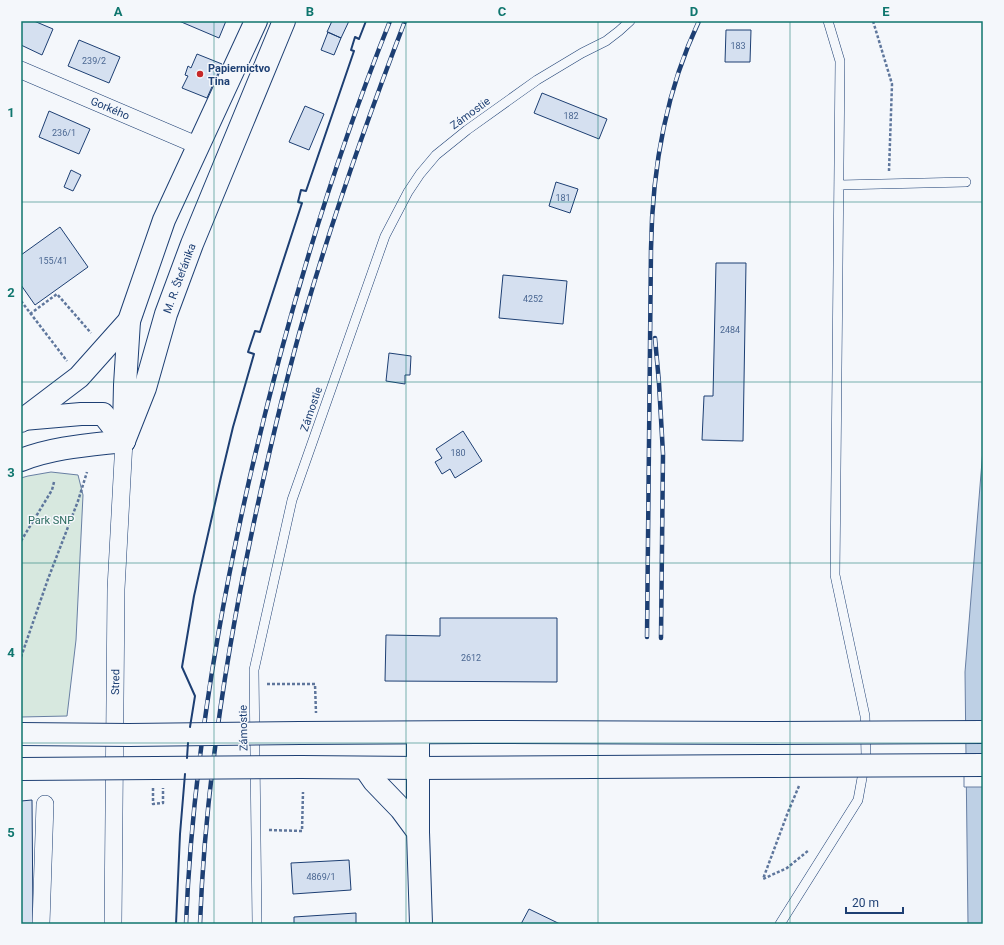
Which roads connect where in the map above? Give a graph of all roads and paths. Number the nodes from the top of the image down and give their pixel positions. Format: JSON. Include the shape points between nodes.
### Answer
{"nodes":[{"id":1,"x":256,"y":21,"type":"edge"},
{"id":2,"x":284,"y":21,"type":"edge"},
{"id":3,"x":630,"y":21,"type":"edge"},
{"id":4,"x":828,"y":21,"type":"edge"},
{"id":5,"x":873,"y":21,"type":"edge"},
{"id":6,"x":21,"y":70,"type":"edge"},
{"id":7,"x":199,"y":146,"type":"junction"},
{"id":8,"x":966,"y":182,"type":"dead end"},
{"id":9,"x":839,"y":184,"type":"junction"},
{"id":10,"x":888,"y":184,"type":"junction"},
{"id":11,"x":21,"y":301,"type":"edge"},
{"id":12,"x":30,"y":314,"type":"junction"},
{"id":13,"x":129,"y":321,"type":"junction"},
{"id":14,"x":91,"y":332,"type":"dead end"},
{"id":15,"x":67,"y":362,"type":"dead end"},
{"id":16,"x":22,"y":420,"type":"edge"},
{"id":17,"x":124,"y":441,"type":"junction"},
{"id":18,"x":21,"y":460,"type":"edge"},
{"id":19,"x":87,"y":472,"type":"dead end"},
{"id":20,"x":54,"y":482,"type":"dead end"},
{"id":21,"x":21,"y":541,"type":"edge"},
{"id":22,"x":21,"y":657,"type":"edge"},
{"id":23,"x":266,"y":684,"type":"dead end"},
{"id":24,"x":316,"y":717,"type":"dead end"},
{"id":25,"x":418,"y":732,"type":"junction"},
{"id":26,"x":983,"y":732,"type":"edge"},
{"id":27,"x":21,"y":734,"type":"edge"},
{"id":28,"x":983,"y":765,"type":"edge"},
{"id":29,"x":365,"y":768,"type":"junction"},
{"id":30,"x":418,"y":768,"type":"junction"},
{"id":31,"x":21,"y":769,"type":"edge"},
{"id":32,"x":163,"y":781,"type":"dead end"},
{"id":33,"x":800,"y":783,"type":"dead end"},
{"id":34,"x":153,"y":785,"type":"dead end"},
{"id":35,"x":303,"y":792,"type":"dead end"},
{"id":36,"x":46,"y":804,"type":"dead end"},
{"id":37,"x":268,"y":830,"type":"dead end"},
{"id":38,"x":418,"y":832,"type":"junction"},
{"id":39,"x":833,"y":840,"type":"junction"},
{"id":40,"x":41,"y":924,"type":"edge"},
{"id":41,"x":114,"y":924,"type":"edge"},
{"id":42,"x":257,"y":924,"type":"edge"},
{"id":43,"x":421,"y":924,"type":"edge"},
{"id":44,"x":780,"y":924,"type":"edge"}],
"edges":[{"from":1,"to":7,"type":"main road"},
{"from":2,"to":17,"type":"main road","name":"M. R. Štefánika","via":[[168,307],[145,388]]},
{"from":3,"to":42,"type":"lane","name":"Zámostie","via":[[606,41],[537,80],[436,155],[408,192],[385,236],[292,500],[254,670]]},
{"from":4,"to":9,"type":"lane","via":[[840,61]]},
{"from":5,"to":10,"type":"path","via":[[892,84]]},
{"from":6,"to":7,"type":"street","name":"Gorkého"},
{"from":7,"to":13,"type":"main road","via":[[164,220]]},
{"from":8,"to":10,"type":"lane"},
{"from":9,"to":10,"type":"lane"},
{"from":9,"to":39,"type":"lane","via":[[835,575],[864,716],[866,756],[858,800]]},
{"from":11,"to":12,"type":"path"},
{"from":12,"to":14,"type":"path","via":[[57,294]]},
{"from":12,"to":15,"type":"path"},
{"from":13,"to":16,"type":"main road","via":[[79,377]]},
{"from":13,"to":17,"type":"main road"},
{"from":16,"to":17,"type":"main road","via":[[103,414]]},
{"from":17,"to":18,"type":"main road","via":[[78,446],[36,454]]},
{"from":17,"to":41,"type":"street","name":"Stred","via":[[116,589]]},
{"from":19,"to":22,"type":"path"},
{"from":20,"to":21,"type":"path","via":[[52,490]]},
{"from":23,"to":24,"type":"path","via":[[315,684]]},
{"from":25,"to":26,"type":"main road","bridge":true},
{"from":25,"to":27,"type":"main road","bridge":true},
{"from":25,"to":30,"type":"main road"},
{"from":28,"to":30,"type":"main road","bridge":true},
{"from":29,"to":30,"type":"main road"},
{"from":29,"to":31,"type":"main road","bridge":true},
{"from":29,"to":38,"type":"main road"},
{"from":30,"to":38,"type":"main road"},
{"from":32,"to":34,"type":"path","via":[[164,803],[153,804]]},
{"from":33,"to":39,"type":"path","via":[[763,879],[787,868],[818,843]]},
{"from":35,"to":37,"type":"path","via":[[302,831]]},
{"from":36,"to":40,"type":"street"},
{"from":38,"to":43,"type":"main road"},
{"from":39,"to":44,"type":"lane"}]}
